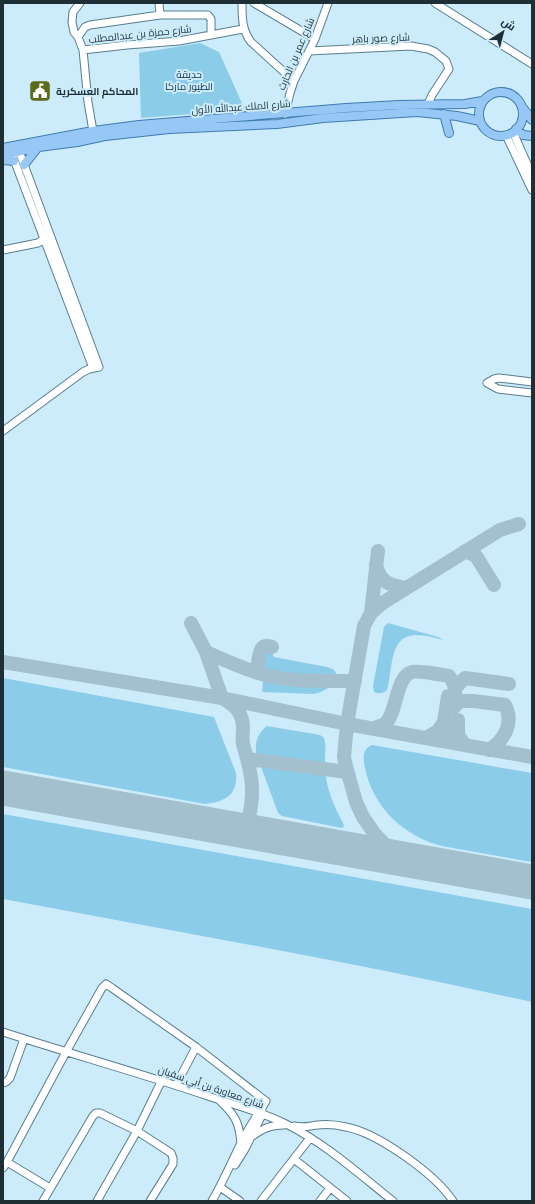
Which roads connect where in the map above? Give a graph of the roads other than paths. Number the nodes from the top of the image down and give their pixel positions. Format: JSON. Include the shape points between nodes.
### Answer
{"nodes":[{"id":1,"x":80,"y":3,"type":"edge"},
{"id":2,"x":159,"y":3,"type":"edge"},
{"id":3,"x":242,"y":3,"type":"edge"},
{"id":4,"x":254,"y":3,"type":"edge"},
{"id":5,"x":328,"y":3,"type":"edge"},
{"id":6,"x":435,"y":3,"type":"edge"},
{"id":7,"x":160,"y":15,"type":"junction"},
{"id":8,"x":243,"y":29,"type":"junction"},
{"id":9,"x":211,"y":34,"type":"junction"},
{"id":10,"x":78,"y":37,"type":"junction"},
{"id":11,"x":315,"y":39,"type":"junction"},
{"id":12,"x":83,"y":50,"type":"junction"},
{"id":13,"x":309,"y":51,"type":"junction"},
{"id":14,"x":532,"y":64,"type":"edge"},
{"id":15,"x":294,"y":81,"type":"junction"},
{"id":16,"x":482,"y":101,"type":"junction"},
{"id":17,"x":428,"y":104,"type":"junction"},
{"id":18,"x":465,"y":104,"type":"junction"},
{"id":19,"x":521,"y":105,"type":"junction"},
{"id":20,"x":285,"y":114,"type":"junction"},
{"id":21,"x":444,"y":114,"type":"junction"},
{"id":22,"x":457,"y":116,"type":"junction"},
{"id":23,"x":532,"y":120,"type":"edge"},
{"id":24,"x":480,"y":121,"type":"junction"},
{"id":25,"x":94,"y":131,"type":"junction"},
{"id":26,"x":512,"y":132,"type":"junction"},
{"id":27,"x":449,"y":133,"type":"dead end"},
{"id":28,"x":532,"y":136,"type":"edge"},
{"id":29,"x":38,"y":147,"type":"junction"},
{"id":30,"x":11,"y":152,"type":"edge"},
{"id":31,"x":3,"y":160,"type":"edge"},
{"id":32,"x":24,"y":165,"type":"junction"},
{"id":33,"x":532,"y":175,"type":"edge"},
{"id":34,"x":29,"y":190,"type":"junction"},
{"id":35,"x":532,"y":190,"type":"edge"},
{"id":36,"x":47,"y":241,"type":"junction"},
{"id":37,"x":3,"y":250,"type":"edge"},
{"id":38,"x":532,"y":382,"type":"edge"},
{"id":39,"x":532,"y":393,"type":"edge"},
{"id":40,"x":3,"y":431,"type":"edge"},
{"id":41,"x":3,"y":1032,"type":"edge"},
{"id":42,"x":24,"y":1039,"type":"junction"},
{"id":43,"x":196,"y":1047,"type":"junction"},
{"id":44,"x":66,"y":1052,"type":"junction"},
{"id":45,"x":162,"y":1080,"type":"junction"},
{"id":46,"x":3,"y":1083,"type":"edge"},
{"id":47,"x":176,"y":1086,"type":"junction"},
{"id":48,"x":218,"y":1100,"type":"junction"},
{"id":49,"x":260,"y":1114,"type":"junction"},
{"id":50,"x":287,"y":1124,"type":"junction"},
{"id":51,"x":137,"y":1131,"type":"junction"},
{"id":52,"x":251,"y":1137,"type":"junction"},
{"id":53,"x":310,"y":1138,"type":"junction"},
{"id":54,"x":241,"y":1143,"type":"junction"},
{"id":55,"x":294,"y":1159,"type":"junction"},
{"id":56,"x":5,"y":1165,"type":"edge"},
{"id":57,"x":225,"y":1178,"type":"junction"},
{"id":58,"x":220,"y":1187,"type":"junction"},
{"id":59,"x":50,"y":1188,"type":"junction"},
{"id":60,"x":330,"y":1188,"type":"junction"},
{"id":61,"x":43,"y":1201,"type":"edge"},
{"id":62,"x":97,"y":1201,"type":"edge"},
{"id":63,"x":150,"y":1201,"type":"edge"},
{"id":64,"x":212,"y":1201,"type":"edge"},
{"id":65,"x":240,"y":1201,"type":"edge"},
{"id":66,"x":261,"y":1201,"type":"edge"},
{"id":67,"x":320,"y":1201,"type":"edge"},
{"id":68,"x":347,"y":1201,"type":"edge"},
{"id":69,"x":393,"y":1201,"type":"edge"},
{"id":70,"x":453,"y":1201,"type":"edge"}],
"edges":[{"from":1,"to":10,"type":"street","via":[[72,16],[72,26]]},
{"from":2,"to":7,"type":"street"},
{"from":3,"to":8,"type":"street"},
{"from":4,"to":11,"type":"street"},
{"from":5,"to":11,"type":"street","name":"شارع عمر بن الحارث"},
{"from":6,"to":14,"type":"street"},
{"from":7,"to":9,"type":"street","via":[[207,14],[211,20]]},
{"from":7,"to":10,"type":"street","via":[[90,25]]},
{"from":8,"to":9,"type":"street","name":"شارع حمزة بن عبدالمطلب"},
{"from":8,"to":15,"type":"street","via":[[251,42]]},
{"from":9,"to":12,"type":"street","name":"شارع حمزة بن عبدالمطلب","via":[[179,41]]},
{"from":10,"to":12,"type":"street"},
{"from":11,"to":13,"type":"street","name":"شارع عمر بن الحارث"},
{"from":12,"to":25,"type":"street","via":[[88,102]]},
{"from":13,"to":15,"type":"street","name":"شارع عمر بن الحارث"},
{"from":13,"to":17,"type":"street","name":"شارع صور باهر","via":[[411,46],[435,52],[446,61],[449,69]]},
{"from":15,"to":20,"type":"street","name":"شارع عمر بن الحارث"},
{"from":16,"to":18,"type":"main road","name":"شارع الملك عبدالله الأول"},
{"from":16,"to":19,"type":"main road","via":[[491,94],[503,92],[514,96]]},
{"from":16,"to":24,"type":"main road"},
{"from":17,"to":18,"type":"main road","name":"شارع الملك عبدالله الأول"},
{"from":17,"to":20,"type":"main road","name":"شارع الملك عبدالله الأول"},
{"from":18,"to":22,"type":"main road"},
{"from":19,"to":23,"type":"main road"},
{"from":19,"to":26,"type":"main road","via":[[522,121]]},
{"from":20,"to":25,"type":"main road","name":"شارع الملك عبدالله الأول"},
{"from":21,"to":22,"type":"main road","name":"شارع الملك عبدالله الأول"},
{"from":21,"to":27,"type":"main road"},
{"from":21,"to":29,"type":"main road","name":"شارع الملك عبدالله الأول","via":[[406,112],[277,124],[169,129],[123,133]]},
{"from":22,"to":24,"type":"main road","name":"شارع الملك عبدالله الأول"},
{"from":24,"to":26,"type":"main road","via":[[486,130],[495,135]]},
{"from":25,"to":30,"type":"main road","name":"شارع الملك عبدالله الأول"},
{"from":26,"to":28,"type":"main road"},
{"from":26,"to":33,"type":"street"},
{"from":26,"to":35,"type":"street"},
{"from":29,"to":30,"type":"main road","name":"شارع الملك عبدالله الأول"},
{"from":29,"to":32,"type":"main road"},
{"from":30,"to":31,"type":"main road"},
{"from":30,"to":32,"type":"street"},
{"from":30,"to":34,"type":"street"},
{"from":32,"to":34,"type":"street"},
{"from":34,"to":36,"type":"street"},
{"from":36,"to":37,"type":"street"},
{"from":36,"to":40,"type":"street","via":[[96,368],[83,372]]},
{"from":38,"to":39,"type":"street","via":[[499,378],[487,383],[498,389]]},
{"from":41,"to":42,"type":"street","name":"شارع معاوية بن أبي سفيان"},
{"from":42,"to":44,"type":"street","name":"شارع معاوية بن أبي سفيان"},
{"from":42,"to":46,"type":"street","via":[[10,1078]]},
{"from":43,"to":44,"type":"street","via":[[106,984]]},
{"from":43,"to":47,"type":"street"},
{"from":43,"to":49,"type":"street","via":[[266,1101]]},
{"from":44,"to":45,"type":"street","name":"شارع معاوية بن أبي سفيان"},
{"from":44,"to":56,"type":"street"},
{"from":45,"to":47,"type":"street","name":"شارع معاوية بن أبي سفيان"},
{"from":45,"to":51,"type":"street"},
{"from":47,"to":48,"type":"street","name":"شارع معاوية بن أبي سفيان"},
{"from":48,"to":49,"type":"street","name":"شارع معاوية بن أبي سفيان"},
{"from":48,"to":54,"type":"street","via":[[236,1118]]},
{"from":49,"to":50,"type":"street","name":"شارع معاوية بن أبي سفيان"},
{"from":49,"to":52,"type":"street"},
{"from":49,"to":54,"type":"street"},
{"from":50,"to":52,"type":"street","via":[[270,1126]]},
{"from":50,"to":53,"type":"street","name":"شارع معاوية بن أبي سفيان"},
{"from":50,"to":70,"type":"street","via":[[301,1128],[329,1125],[361,1130],[412,1162],[442,1187]]},
{"from":51,"to":59,"type":"street","via":[[96,1113]]},
{"from":51,"to":62,"type":"street"},
{"from":51,"to":63,"type":"street","via":[[171,1153],[173,1158],[171,1168]]},
{"from":52,"to":57,"type":"street"},
{"from":53,"to":55,"type":"street"},
{"from":53,"to":69,"type":"street","name":"شارع معاوية بن أبي سفيان","via":[[328,1149]]},
{"from":54,"to":57,"type":"street"},
{"from":55,"to":60,"type":"street"},
{"from":55,"to":66,"type":"street"},
{"from":56,"to":59,"type":"street"},
{"from":57,"to":58,"type":"street"},
{"from":58,"to":64,"type":"street"},
{"from":58,"to":65,"type":"street"},
{"from":59,"to":61,"type":"street"},
{"from":60,"to":67,"type":"street"},
{"from":60,"to":68,"type":"street"}]}
